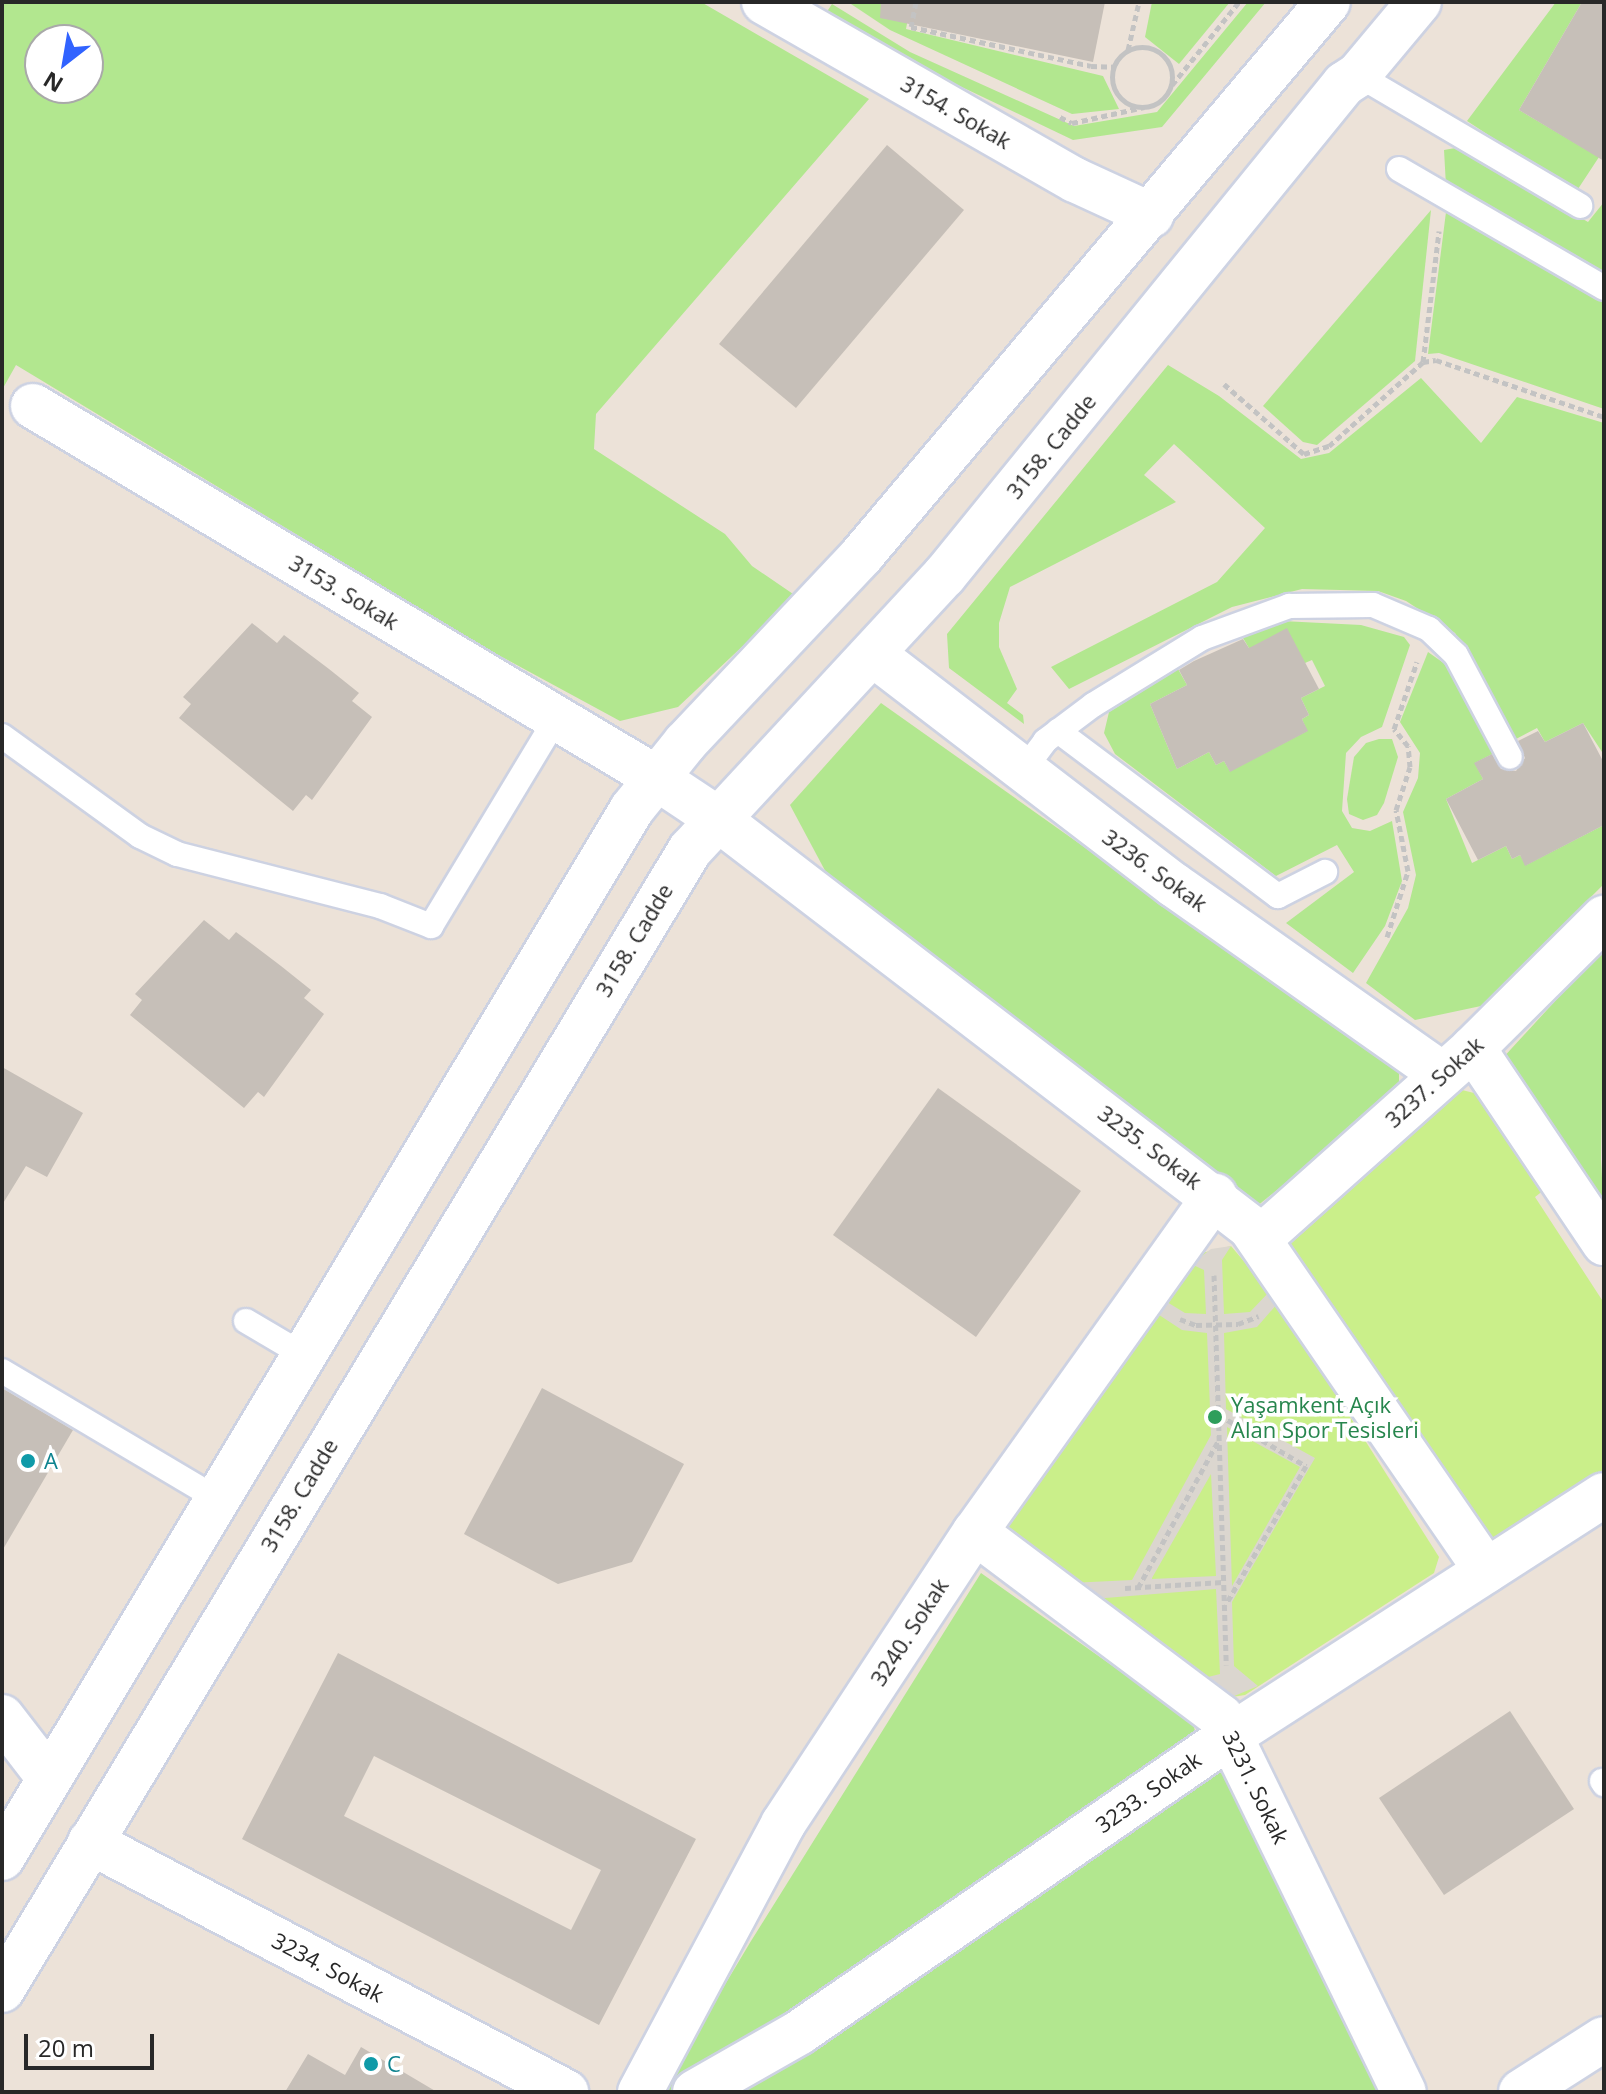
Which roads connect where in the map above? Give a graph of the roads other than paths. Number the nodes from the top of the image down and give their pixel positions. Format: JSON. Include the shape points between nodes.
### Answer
{"nodes":[{"id":1,"x":764,"y":2,"type":"edge"},
{"id":2,"x":1328,"y":2,"type":"edge"},
{"id":3,"x":1419,"y":2,"type":"edge"},
{"id":4,"x":1358,"y":75,"type":"junction"},
{"id":5,"x":1399,"y":169,"type":"dead end"},
{"id":6,"x":1580,"y":206,"type":"dead end"},
{"id":7,"x":1151,"y":215,"type":"junction"},
{"id":8,"x":1604,"y":288,"type":"edge"},
{"id":9,"x":33,"y":406,"type":"dead end"},
{"id":10,"x":874,"y":655,"type":"junction"},
{"id":11,"x":556,"y":719,"type":"junction"},
{"id":12,"x":1058,"y":731,"type":"junction"},
{"id":13,"x":2,"y":736,"type":"edge"},
{"id":14,"x":1510,"y":757,"type":"dead end"},
{"id":15,"x":1022,"y":772,"type":"junction"},
{"id":16,"x":655,"y":777,"type":"junction"},
{"id":17,"x":715,"y":817,"type":"junction"},
{"id":18,"x":1325,"y":872,"type":"dead end"},
{"id":19,"x":1604,"y":918,"type":"edge"},
{"id":20,"x":1458,"y":1061,"type":"junction"},
{"id":21,"x":1213,"y":1199,"type":"junction"},
{"id":22,"x":1259,"y":1239,"type":"junction"},
{"id":23,"x":1604,"y":1243,"type":"edge"},
{"id":24,"x":246,"y":1321,"type":"dead end"},
{"id":25,"x":302,"y":1354,"type":"junction"},
{"id":26,"x":2,"y":1371,"type":"edge"},
{"id":27,"x":1604,"y":1495,"type":"edge"},
{"id":28,"x":216,"y":1498,"type":"junction"},
{"id":29,"x":975,"y":1532,"type":"junction"},
{"id":30,"x":1486,"y":1571,"type":"junction"},
{"id":31,"x":2,"y":1717,"type":"edge"},
{"id":32,"x":1230,"y":1730,"type":"junction"},
{"id":33,"x":49,"y":1778,"type":"junction"},
{"id":34,"x":90,"y":1842,"type":"junction"},
{"id":35,"x":2,"y":1858,"type":"edge"},
{"id":36,"x":2,"y":1990,"type":"edge"},
{"id":37,"x":1604,"y":2039,"type":"edge"},
{"id":38,"x":566,"y":2092,"type":"edge"},
{"id":39,"x":640,"y":2092,"type":"edge"},
{"id":40,"x":695,"y":2092,"type":"edge"},
{"id":41,"x":1404,"y":2092,"type":"edge"},
{"id":42,"x":1521,"y":2092,"type":"edge"}],
"edges":[{"from":1,"to":7,"type":"street","name":"3154. Sokak","via":[[1075,180]]},
{"from":2,"to":7,"type":"street"},
{"from":3,"to":4,"type":"street","name":"3158. Cadde"},
{"from":4,"to":6,"type":"lane"},
{"from":4,"to":10,"type":"street","name":"3158. Cadde","via":[[1344,84],[993,517]]},
{"from":5,"to":8,"type":"lane"},
{"from":7,"to":16,"type":"street","via":[[862,555]]},
{"from":9,"to":11,"type":"street","name":"3153. Sokak"},
{"from":10,"to":15,"type":"street","name":"3236. Sokak"},
{"from":10,"to":17,"type":"street","name":"3158. Cadde"},
{"from":11,"to":13,"type":"lane","via":[[431,926],[380,906],[177,854],[140,836]]},
{"from":11,"to":16,"type":"street","name":"3153. Sokak"},
{"from":12,"to":14,"type":"lane","via":[[1202,638],[1289,606],[1373,605],[1429,629],[1456,655]]},
{"from":12,"to":15,"type":"lane"},
{"from":12,"to":18,"type":"lane","via":[[1278,896]]},
{"from":15,"to":20,"type":"street","name":"3236. Sokak"},
{"from":16,"to":17,"type":"street","name":"3235. Sokak"},
{"from":16,"to":25,"type":"street","via":[[604,849]]},
{"from":17,"to":21,"type":"street","name":"3235. Sokak"},
{"from":17,"to":34,"type":"street","name":"3158. Cadde","via":[[656,903]]},
{"from":19,"to":20,"type":"street","name":"3237. Sokak"},
{"from":20,"to":22,"type":"street","name":"3237. Sokak"},
{"from":20,"to":23,"type":"street","name":"3236. Sokak"},
{"from":21,"to":22,"type":"street","name":"3235. Sokak"},
{"from":21,"to":29,"type":"street","name":"3240. Sokak"},
{"from":22,"to":30,"type":"street","name":"3235. Sokak"},
{"from":24,"to":25,"type":"lane"},
{"from":25,"to":28,"type":"street"},
{"from":26,"to":28,"type":"lane"},
{"from":27,"to":30,"type":"street","name":"3233. Sokak"},
{"from":28,"to":33,"type":"street"},
{"from":29,"to":32,"type":"street","name":"3231. Sokak","via":[[1202,1701]]},
{"from":29,"to":39,"type":"street","name":"3240. Sokak","via":[[783,1824]]},
{"from":30,"to":32,"type":"street","name":"3233. Sokak"},
{"from":31,"to":33,"type":"street"},
{"from":32,"to":40,"type":"street","name":"3233. Sokak","via":[[800,2032]]},
{"from":32,"to":41,"type":"street","name":"3231. Sokak"},
{"from":33,"to":34,"type":"street"},
{"from":33,"to":35,"type":"street"},
{"from":34,"to":36,"type":"street","name":"3158. Cadde"},
{"from":34,"to":38,"type":"street","name":"3234. Sokak"},
{"from":37,"to":42,"type":"street"}]}
